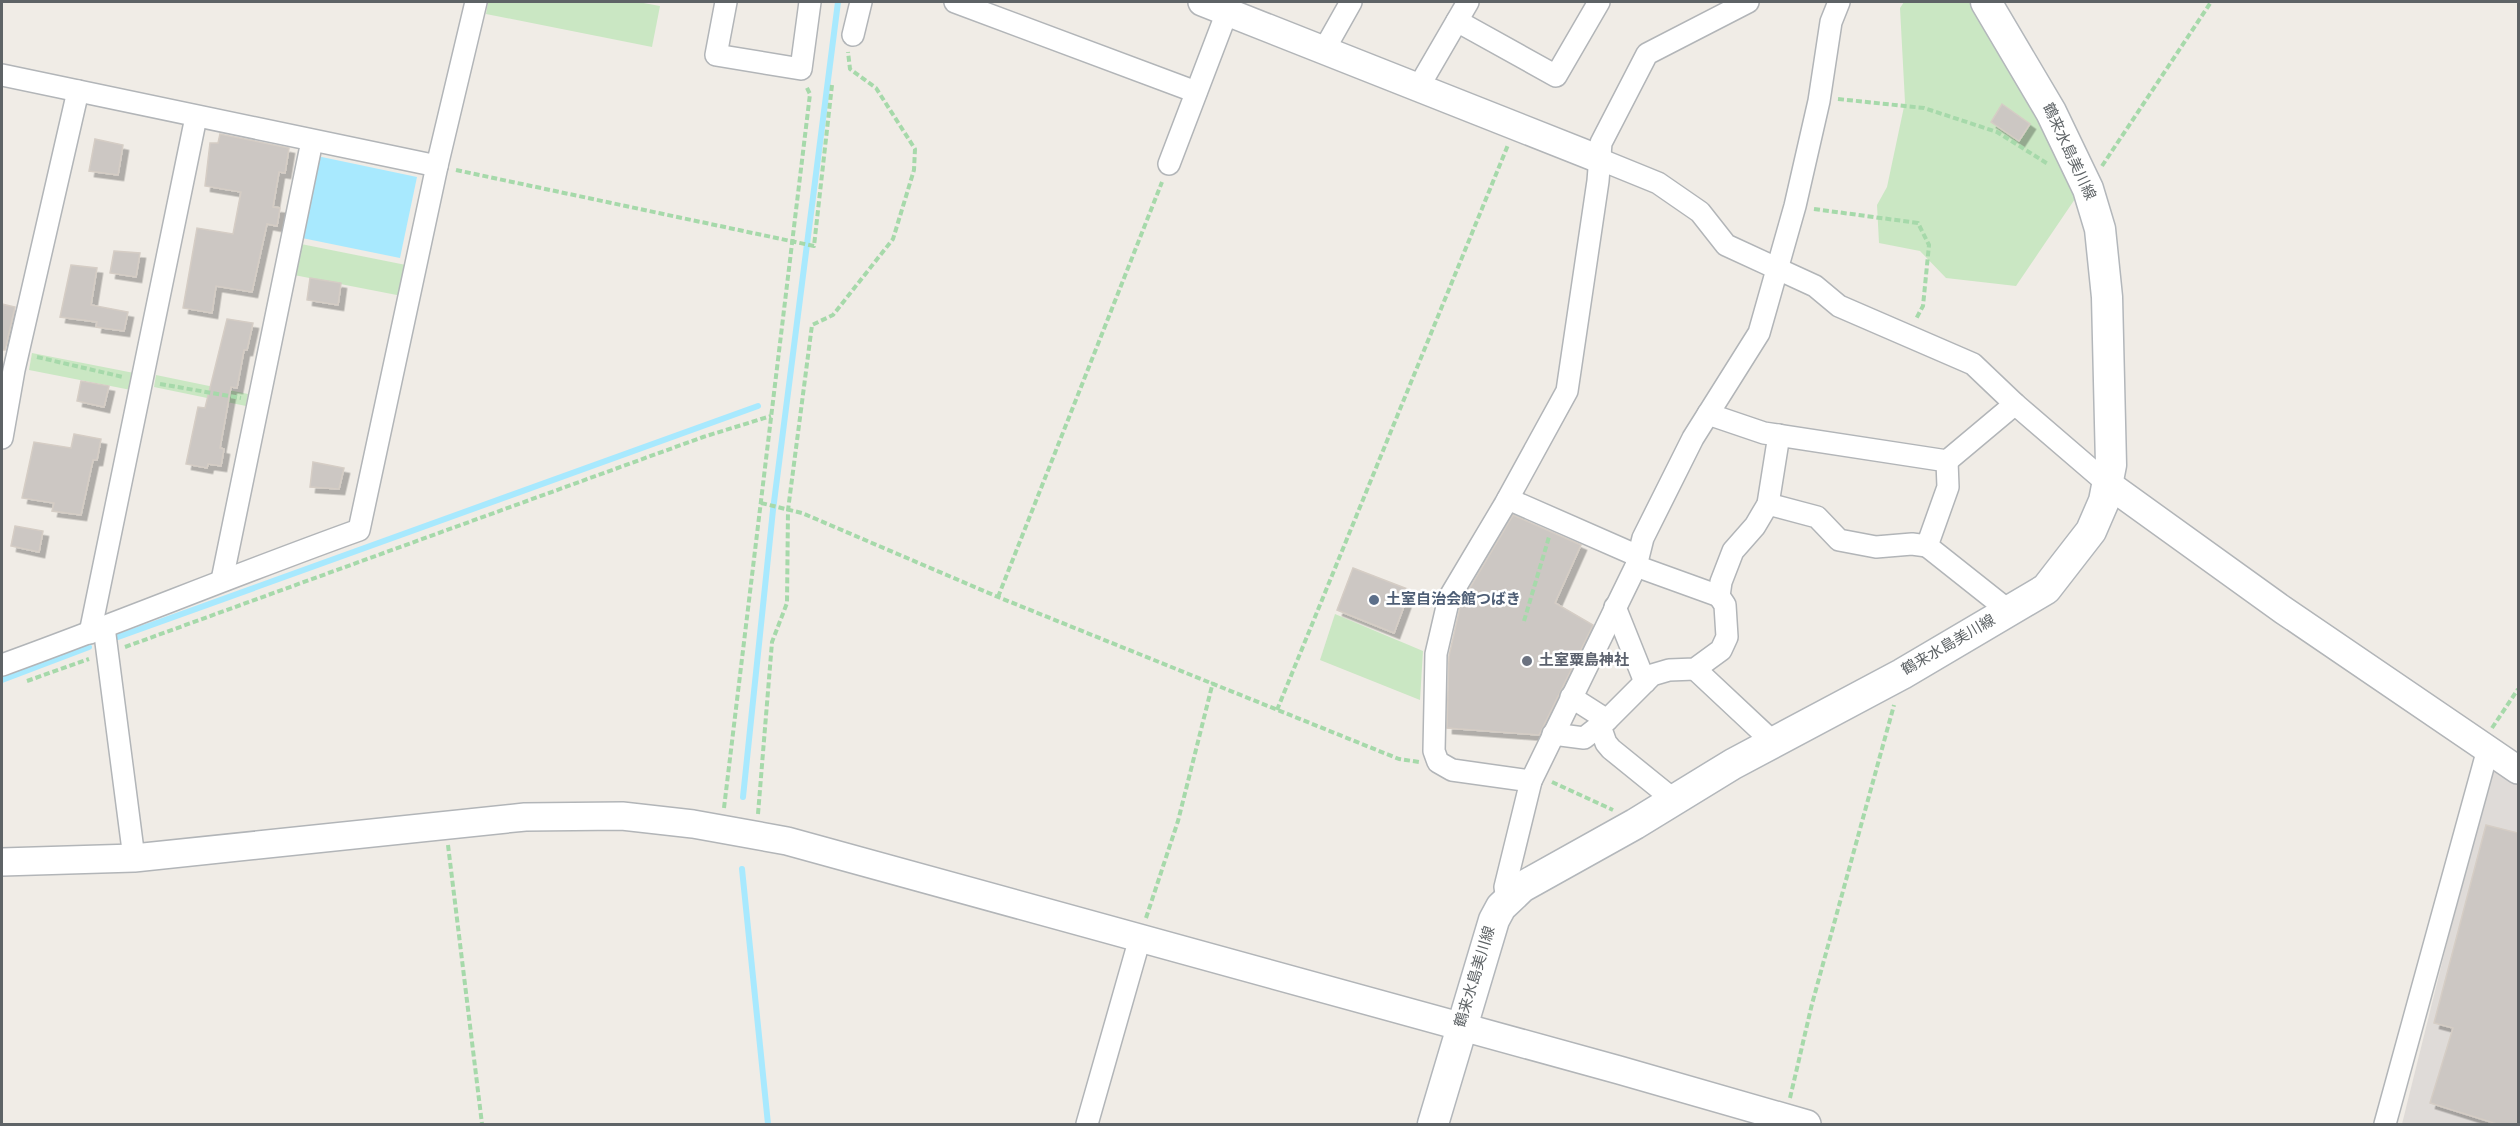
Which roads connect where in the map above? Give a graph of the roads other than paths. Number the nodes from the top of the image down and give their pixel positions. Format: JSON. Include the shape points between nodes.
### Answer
{"nodes":[{"id":1,"x":476,"y":2,"type":"edge"},
{"id":2,"x":726,"y":2,"type":"edge"},
{"id":3,"x":810,"y":2,"type":"edge"},
{"id":4,"x":861,"y":2,"type":"edge"},
{"id":5,"x":955,"y":2,"type":"edge"},
{"id":6,"x":1202,"y":2,"type":"edge"},
{"id":7,"x":1351,"y":2,"type":"edge"},
{"id":8,"x":1468,"y":2,"type":"edge"},
{"id":9,"x":1599,"y":2,"type":"edge"},
{"id":10,"x":1748,"y":2,"type":"edge"},
{"id":11,"x":1839,"y":2,"type":"edge"},
{"id":12,"x":1986,"y":2,"type":"edge"},
{"id":13,"x":1227,"y":12,"type":"junction"},
{"id":14,"x":1457,"y":21,"type":"junction"},
{"id":15,"x":853,"y":35,"type":"road end"},
{"id":16,"x":1324,"y":50,"type":"junction"},
{"id":17,"x":2,"y":75,"type":"edge"},
{"id":18,"x":1418,"y":88,"type":"junction"},
{"id":19,"x":78,"y":91,"type":"junction"},
{"id":20,"x":1196,"y":92,"type":"junction"},
{"id":21,"x":196,"y":117,"type":"junction"},
{"id":22,"x":312,"y":141,"type":"junction"},
{"id":23,"x":1599,"y":159,"type":"junction"},
{"id":24,"x":1168,"y":164,"type":"road end"},
{"id":25,"x":437,"y":166,"type":"junction"},
{"id":26,"x":1777,"y":270,"type":"junction"},
{"id":27,"x":8,"y":368,"type":"edge"},
{"id":28,"x":2015,"y":404,"type":"junction"},
{"id":29,"x":1708,"y":414,"type":"junction"},
{"id":30,"x":1779,"y":435,"type":"junction"},
{"id":31,"x":2,"y":438,"type":"edge"},
{"id":32,"x":1947,"y":461,"type":"junction"},
{"id":33,"x":2108,"y":484,"type":"junction"},
{"id":34,"x":1508,"y":499,"type":"junction"},
{"id":35,"x":1768,"y":504,"type":"junction"},
{"id":36,"x":1927,"y":546,"type":"junction"},
{"id":37,"x":1637,"y":561,"type":"junction"},
{"id":38,"x":222,"y":580,"type":"junction"},
{"id":39,"x":1719,"y":596,"type":"junction"},
{"id":40,"x":1616,"y":607,"type":"junction"},
{"id":41,"x":2009,"y":611,"type":"junction"},
{"id":42,"x":97,"y":630,"type":"junction"},
{"id":43,"x":2,"y":665,"type":"edge"},
{"id":44,"x":1695,"y":669,"type":"junction"},
{"id":45,"x":1645,"y":682,"type":"junction"},
{"id":46,"x":1571,"y":697,"type":"junction"},
{"id":47,"x":1603,"y":723,"type":"junction"},
{"id":48,"x":1553,"y":734,"type":"junction"},
{"id":49,"x":1773,"y":742,"type":"junction"},
{"id":50,"x":2488,"y":749,"type":"junction"},
{"id":51,"x":2518,"y":770,"type":"edge"},
{"id":52,"x":1533,"y":777,"type":"junction"},
{"id":53,"x":1674,"y":800,"type":"junction"},
{"id":54,"x":134,"y":858,"type":"junction"},
{"id":55,"x":2,"y":862,"type":"edge"},
{"id":56,"x":1507,"y":900,"type":"junction"},
{"id":57,"x":1140,"y":938,"type":"junction"},
{"id":58,"x":1461,"y":1026,"type":"junction"},
{"id":59,"x":1087,"y":1125,"type":"edge"},
{"id":60,"x":1433,"y":1125,"type":"edge"},
{"id":61,"x":1807,"y":1125,"type":"edge"},
{"id":62,"x":2385,"y":1125,"type":"edge"}],
"edges":[{"from":1,"to":25,"type":"street"},
{"from":2,"to":3,"type":"street","via":[[716,55],[801,69]]},
{"from":4,"to":15,"type":"street"},
{"from":5,"to":20,"type":"street"},
{"from":6,"to":13,"type":"street"},
{"from":7,"to":16,"type":"street"},
{"from":8,"to":14,"type":"street"},
{"from":9,"to":14,"type":"street","via":[[1556,76]]},
{"from":10,"to":23,"type":"street","via":[[1647,54],[1601,143]]},
{"from":11,"to":26,"type":"street","via":[[1831,22],[1796,206]]},
{"from":12,"to":33,"type":"main road","name":"鶴来水島美川線","via":[[2051,112],[2088,189],[2100,230],[2107,297],[2111,465]]},
{"from":13,"to":16,"type":"street"},
{"from":13,"to":20,"type":"street"},
{"from":14,"to":18,"type":"street"},
{"from":16,"to":18,"type":"street"},
{"from":17,"to":19,"type":"street"},
{"from":18,"to":23,"type":"street"},
{"from":19,"to":21,"type":"street"},
{"from":19,"to":27,"type":"street"},
{"from":20,"to":24,"type":"street"},
{"from":21,"to":22,"type":"street"},
{"from":21,"to":42,"type":"street"},
{"from":22,"to":25,"type":"street"},
{"from":22,"to":38,"type":"street"},
{"from":23,"to":26,"type":"street","via":[[1658,183],[1700,212],[1726,245]]},
{"from":23,"to":34,"type":"street","via":[[1599,181],[1567,391]]},
{"from":25,"to":38,"type":"street","via":[[359,530]]},
{"from":26,"to":28,"type":"street","via":[[1815,285],[1839,306],[1973,364]]},
{"from":26,"to":29,"type":"street","via":[[1759,333]]},
{"from":27,"to":31,"type":"street"},
{"from":28,"to":32,"type":"street"},
{"from":28,"to":33,"type":"street"},
{"from":29,"to":30,"type":"street"},
{"from":29,"to":37,"type":"street","via":[[1643,538]]},
{"from":30,"to":32,"type":"street"},
{"from":30,"to":35,"type":"street"},
{"from":32,"to":36,"type":"street","via":[[1948,487]]},
{"from":33,"to":41,"type":"main road","name":"鶴来水島美川線","via":[[2091,531],[2069,562],[2046,590]]},
{"from":33,"to":50,"type":"street","via":[[2283,610]]},
{"from":34,"to":37,"type":"street"},
{"from":34,"to":52,"type":"street","via":[[1449,598],[1436,654],[1434,751],[1438,762],[1452,770]]},
{"from":35,"to":36,"type":"street","via":[[1817,517],[1839,540],[1876,547]]},
{"from":35,"to":39,"type":"street","via":[[1733,551]]},
{"from":36,"to":41,"type":"street"},
{"from":37,"to":39,"type":"street"},
{"from":37,"to":40,"type":"street"},
{"from":38,"to":42,"type":"street"},
{"from":39,"to":44,"type":"street","via":[[1725,605],[1727,637],[1721,650]]},
{"from":40,"to":45,"type":"street"},
{"from":40,"to":46,"type":"street"},
{"from":41,"to":49,"type":"main road","name":"鶴来水島美川線","via":[[1902,674]]},
{"from":42,"to":43,"type":"street"},
{"from":42,"to":54,"type":"street","via":[[108,653]]},
{"from":44,"to":45,"type":"street","via":[[1669,670],[1652,675]]},
{"from":44,"to":49,"type":"street"},
{"from":45,"to":47,"type":"street"},
{"from":46,"to":47,"type":"street"},
{"from":46,"to":48,"type":"street"},
{"from":47,"to":48,"type":"street","via":[[1584,738]]},
{"from":47,"to":53,"type":"street","via":[[1606,743],[1611,749]]},
{"from":48,"to":52,"type":"street"},
{"from":49,"to":53,"type":"main road","name":"鶴来水島美川線"},
{"from":50,"to":51,"type":"street"},
{"from":50,"to":62,"type":"street"},
{"from":52,"to":56,"type":"street","via":[[1505,888]]},
{"from":53,"to":56,"type":"main road","name":"鶴来水島美川線","via":[[1522,887]]},
{"from":54,"to":55,"type":"street"},
{"from":54,"to":57,"type":"street","via":[[525,817],[622,816],[787,841]]},
{"from":56,"to":58,"type":"main road","name":"鶴来水島美川線","via":[[1494,920]]},
{"from":57,"to":58,"type":"street"},
{"from":57,"to":59,"type":"street"},
{"from":58,"to":60,"type":"main road","name":"鶴来水島美川線"},
{"from":58,"to":61,"type":"street"}]}
